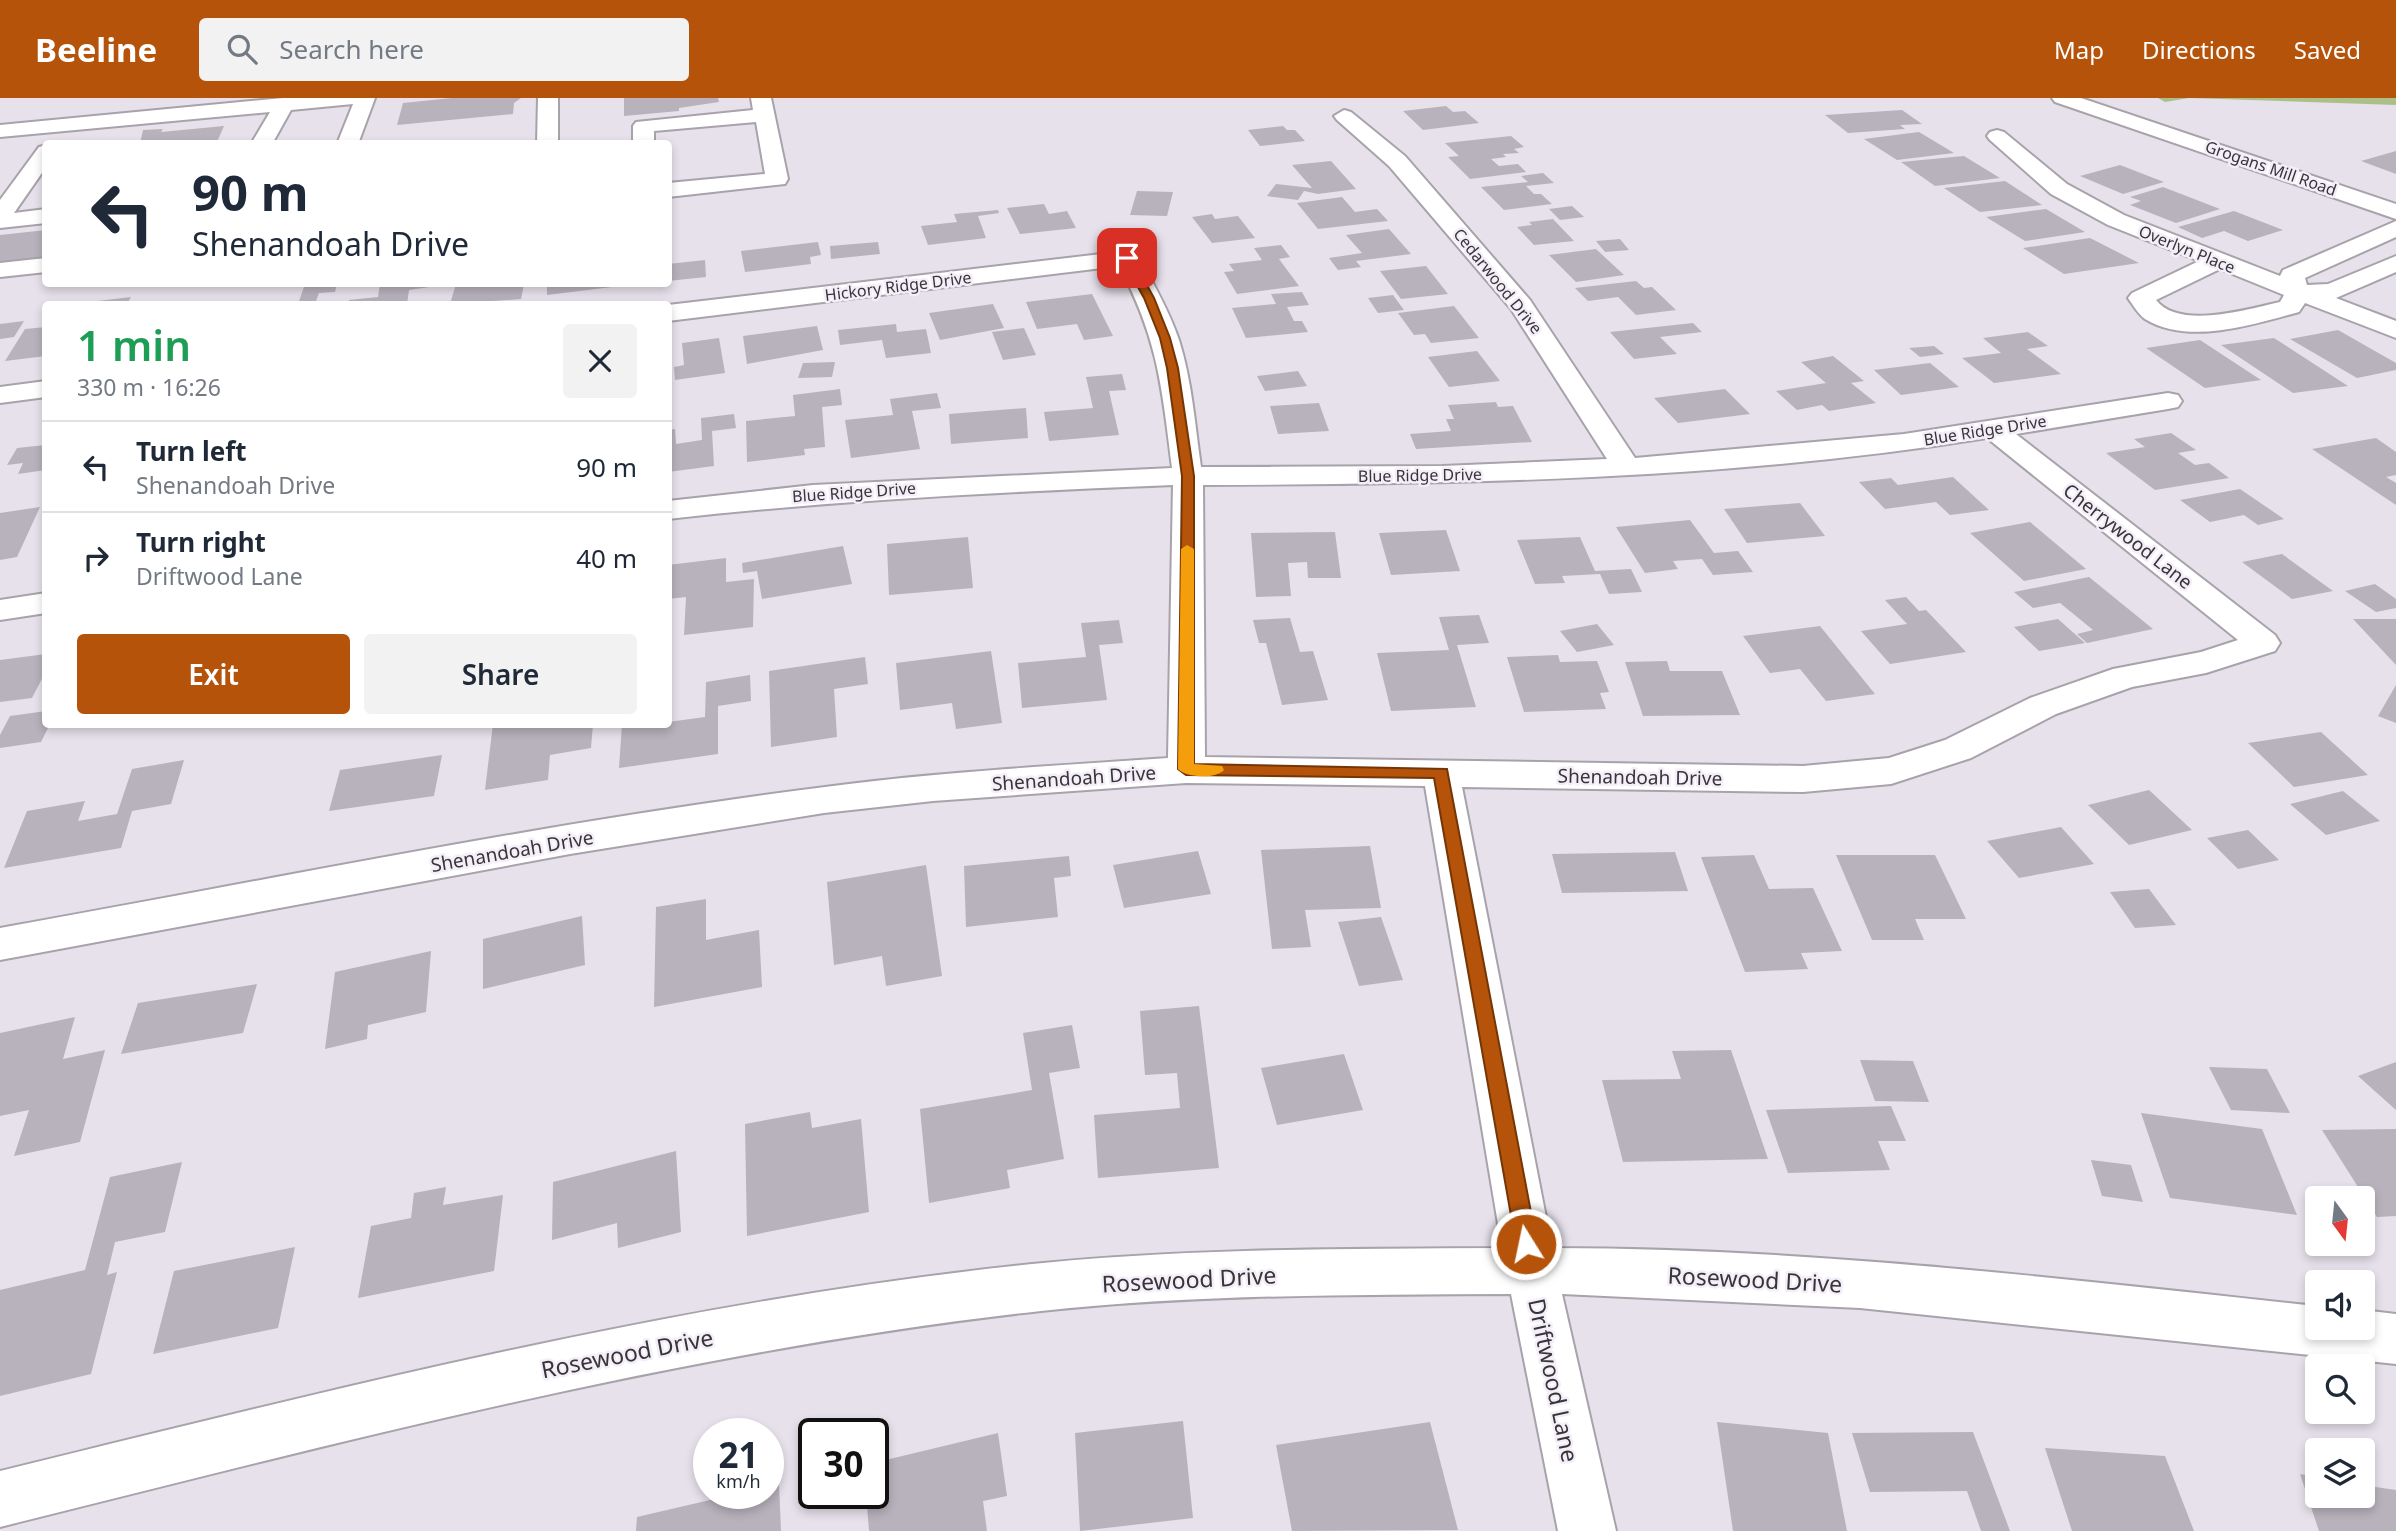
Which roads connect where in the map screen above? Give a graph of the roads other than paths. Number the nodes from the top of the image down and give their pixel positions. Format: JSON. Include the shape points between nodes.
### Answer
{"nodes":[{"id":1,"x":353,"y":98,"type":"edge"},
{"id":2,"x":366,"y":98,"type":"edge"},
{"id":3,"x":548,"y":98,"type":"edge"},
{"id":4,"x":2062,"y":98,"type":"edge"},
{"id":5,"x":2092,"y":98,"type":"edge"},
{"id":6,"x":324,"y":99,"type":"edge"},
{"id":7,"x":96,"y":101,"type":"dead end"},
{"id":8,"x":284,"y":104,"type":"junction"},
{"id":9,"x":762,"y":107,"type":"edge"},
{"id":10,"x":65,"y":114,"type":"junction"},
{"id":11,"x":1344,"y":116,"type":"dead end"},
{"id":12,"x":106,"y":121,"type":"junction"},
{"id":13,"x":2145,"y":125,"type":"junction"},
{"id":14,"x":0,"y":131,"type":"edge"},
{"id":15,"x":1997,"y":135,"type":"dead end"},
{"id":16,"x":53,"y":140,"type":"edge"},
{"id":17,"x":94,"y":140,"type":"edge"},
{"id":18,"x":264,"y":140,"type":"edge"},
{"id":19,"x":349,"y":140,"type":"edge"},
{"id":20,"x":547,"y":140,"type":"edge"},
{"id":21,"x":644,"y":140,"type":"edge"},
{"id":22,"x":42,"y":156,"type":"edge"},
{"id":23,"x":42,"y":188,"type":"edge"},
{"id":24,"x":13,"y":189,"type":"edge"},
{"id":25,"x":672,"y":190,"type":"edge"},
{"id":26,"x":2396,"y":212,"type":"edge"},
{"id":27,"x":42,"y":216,"type":"edge"},
{"id":28,"x":0,"y":218,"type":"edge"},
{"id":29,"x":2396,"y":228,"type":"edge"},
{"id":30,"x":2216,"y":262,"type":"junction"},
{"id":31,"x":2396,"y":263,"type":"edge"},
{"id":32,"x":42,"y":265,"type":"edge"},
{"id":33,"x":0,"y":270,"type":"edge"},
{"id":34,"x":2298,"y":293,"type":"junction"},
{"id":35,"x":672,"y":313,"type":"edge"},
{"id":36,"x":2396,"y":330,"type":"edge"},
{"id":37,"x":42,"y":390,"type":"edge"},
{"id":38,"x":0,"y":395,"type":"edge"},
{"id":39,"x":2168,"y":401,"type":"dead end"},
{"id":40,"x":1994,"y":430,"type":"junction"},
{"id":41,"x":1627,"y":468,"type":"junction"},
{"id":42,"x":1188,"y":476,"type":"junction"},
{"id":43,"x":672,"y":510,"type":"edge"},
{"id":44,"x":42,"y":604,"type":"edge"},
{"id":45,"x":0,"y":610,"type":"edge"},
{"id":46,"x":2263,"y":643,"type":"joint"},
{"id":47,"x":1186,"y":769,"type":"junction"},
{"id":48,"x":1441,"y":773,"type":"junction"},
{"id":49,"x":0,"y":944,"type":"edge"},
{"id":50,"x":1531,"y":1270,"type":"junction"},
{"id":51,"x":2396,"y":1339,"type":"edge"},
{"id":52,"x":0,"y":1499,"type":"edge"},
{"id":53,"x":1587,"y":1531,"type":"edge"}],
"edges":[{"from":1,"to":6,"type":"street"},
{"from":2,"to":19,"type":"street"},
{"from":3,"to":20,"type":"street"},
{"from":4,"to":13,"type":"street","name":"Grogans Mill Road"},
{"from":5,"to":13,"type":"street","name":"Grogans Mill Road"},
{"from":6,"to":8,"type":"street"},
{"from":7,"to":10,"type":"street"},
{"from":8,"to":12,"type":"street"},
{"from":8,"to":18,"type":"street"},
{"from":9,"to":21,"type":"street","via":[[643,126]]},
{"from":9,"to":25,"type":"street","via":[[777,179]]},
{"from":10,"to":12,"type":"street"},
{"from":10,"to":14,"type":"street"},
{"from":10,"to":16,"type":"street"},
{"from":11,"to":41,"type":"street","name":"Cedarwood Drive","via":[[1397,161],[1521,305]]},
{"from":12,"to":17,"type":"street"},
{"from":13,"to":26,"type":"street","name":"Grogans Mill Road"},
{"from":15,"to":30,"type":"street","name":"Overlyn Place","via":[[2033,170],[2081,203]]},
{"from":22,"to":24,"type":"street"},
{"from":23,"to":24,"type":"street"},
{"from":24,"to":28,"type":"street"},
{"from":27,"to":28,"type":"street"},
{"from":29,"to":34,"type":"street","via":[[2292,275]]},
{"from":30,"to":34,"type":"street","name":"Overlyn Place"},
{"from":30,"to":34,"type":"street","via":[[2141,298],[2145,308],[2189,324],[2217,322],[2290,307]]},
{"from":31,"to":34,"type":"street","via":[[2332,291]]},
{"from":32,"to":33,"type":"street"},
{"from":34,"to":36,"type":"street","name":"Overlyn Place"},
{"from":35,"to":42,"type":"street","name":"Hickory Ridge Drive","via":[[1127,258],[1165,338]]},
{"from":37,"to":38,"type":"street"},
{"from":39,"to":40,"type":"street","name":"Blue Ridge Drive"},
{"from":40,"to":41,"type":"street","name":"Blue Ridge Drive","via":[[1823,453]]},
{"from":40,"to":46,"type":"street","name":"Cherrywood Lane"},
{"from":41,"to":42,"type":"street","name":"Blue Ridge Drive","via":[[1442,475]]},
{"from":42,"to":43,"type":"street","name":"Blue Ridge Drive","via":[[813,494]]},
{"from":42,"to":47,"type":"street"},
{"from":44,"to":45,"type":"street"},
{"from":46,"to":48,"type":"street","name":"Shenandoah Drive","via":[[2206,662],[2125,677],[2043,706],[1958,749],[1891,771],[1803,779]]},
{"from":47,"to":48,"type":"street","name":"Shenandoah Drive"},
{"from":47,"to":49,"type":"street","name":"Shenandoah Drive","via":[[824,800],[570,840]]},
{"from":48,"to":50,"type":"street","name":"Driftwood Lane"},
{"from":50,"to":51,"type":"street","name":"Rosewood Drive","via":[[1872,1286]]},
{"from":50,"to":52,"type":"street","name":"Rosewood Drive","via":[[1195,1275],[990,1295],[781,1323],[352,1412]]},
{"from":50,"to":53,"type":"street","name":"Driftwood Lane"}]}
